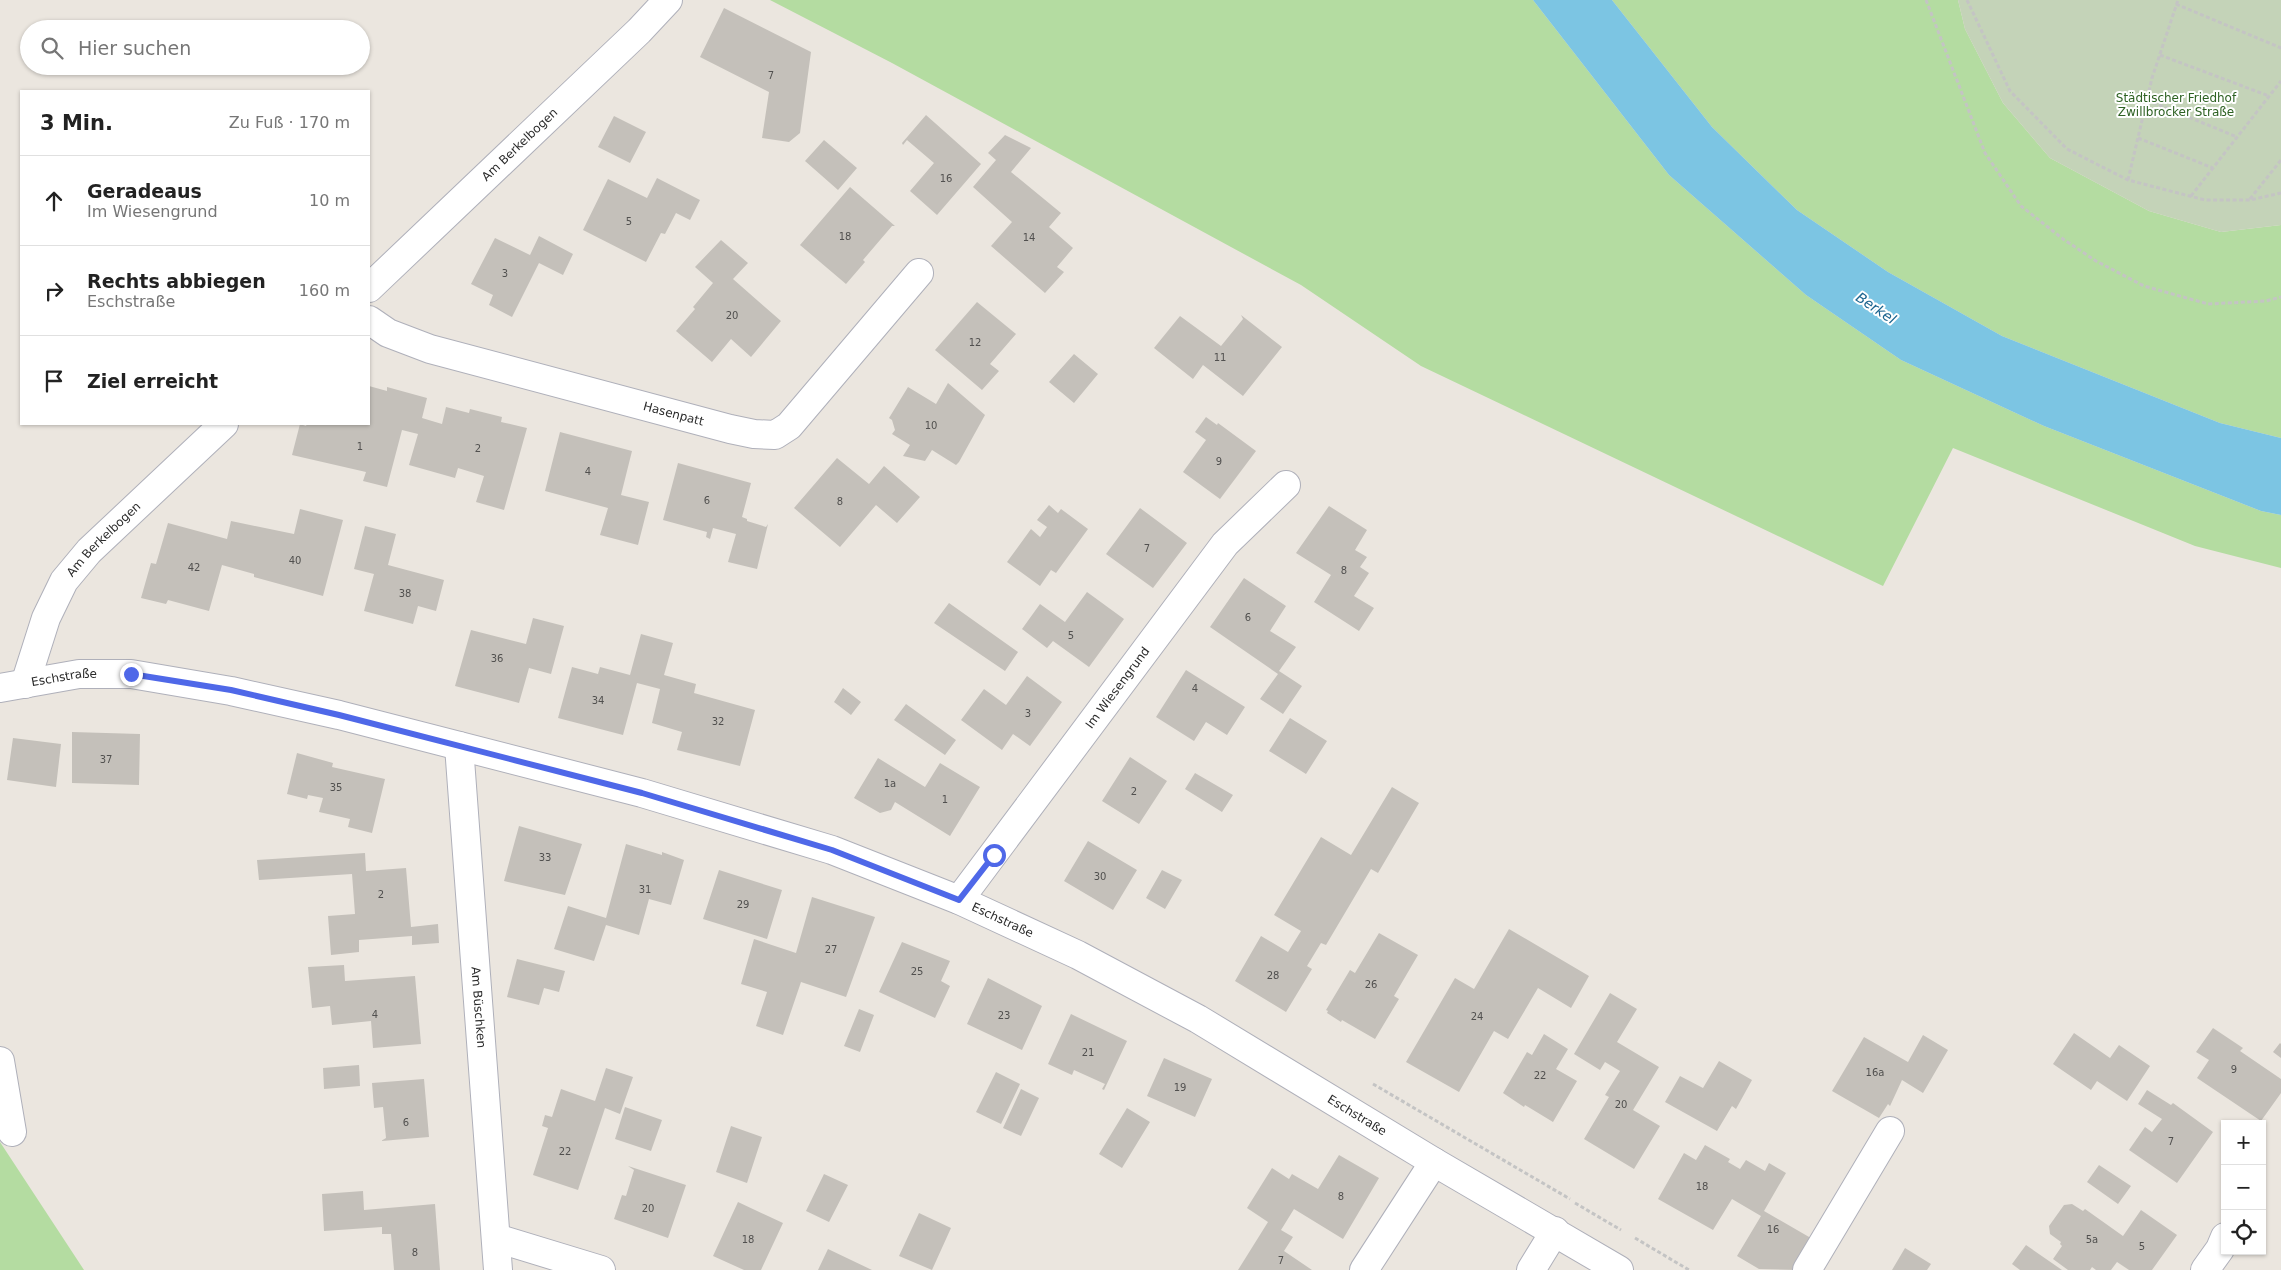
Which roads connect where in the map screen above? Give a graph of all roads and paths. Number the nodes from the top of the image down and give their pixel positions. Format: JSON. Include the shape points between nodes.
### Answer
{"nodes":[{"id":1,"x":668,"y":0,"type":"edge"},
{"id":2,"x":1926,"y":0,"type":"edge"},
{"id":3,"x":1967,"y":0,"type":"edge"},
{"id":4,"x":2177,"y":2,"type":"edge"},
{"id":5,"x":2281,"y":48,"type":"edge"},
{"id":6,"x":2160,"y":54,"type":"junction"},
{"id":7,"x":2281,"y":81,"type":"edge"},
{"id":8,"x":2269,"y":96,"type":"junction"},
{"id":9,"x":2147,"y":100,"type":"junction"},
{"id":10,"x":2237,"y":137,"type":"junction"},
{"id":11,"x":2138,"y":138,"type":"junction"},
{"id":12,"x":2281,"y":160,"type":"edge"},
{"id":13,"x":2213,"y":168,"type":"junction"},
{"id":14,"x":2128,"y":180,"type":"junction"},
{"id":15,"x":2281,"y":193,"type":"edge"},
{"id":16,"x":2190,"y":196,"type":"junction"},
{"id":17,"x":2250,"y":200,"type":"junction"},
{"id":18,"x":920,"y":273,"type":"dead end"},
{"id":19,"x":370,"y":287,"type":"edge"},
{"id":20,"x":2281,"y":296,"type":"edge"},
{"id":21,"x":370,"y":321,"type":"edge"},
{"id":22,"x":223,"y":425,"type":"edge"},
{"id":23,"x":1286,"y":484,"type":"dead end"},
{"id":24,"x":12,"y":686,"type":"edge"},
{"id":25,"x":459,"y":746,"type":"junction"},
{"id":26,"x":959,"y":900,"type":"junction"},
{"id":27,"x":0,"y":1061,"type":"edge"},
{"id":28,"x":1890,"y":1130,"type":"dead end"},
{"id":29,"x":12,"y":1132,"type":"dead end"},
{"id":30,"x":1434,"y":1162,"type":"junction"},
{"id":31,"x":1555,"y":1231,"type":"junction"},
{"id":32,"x":496,"y":1238,"type":"junction"},
{"id":33,"x":2221,"y":1247,"type":"edge"},
{"id":34,"x":498,"y":1270,"type":"edge"},
{"id":35,"x":601,"y":1270,"type":"edge"},
{"id":36,"x":1364,"y":1270,"type":"edge"},
{"id":37,"x":1530,"y":1270,"type":"edge"},
{"id":38,"x":1620,"y":1270,"type":"edge"},
{"id":39,"x":1807,"y":1270,"type":"edge"},
{"id":40,"x":2205,"y":1270,"type":"edge"}],
"edges":[{"from":1,"to":19,"type":"street","name":"Am Berkelbogen","via":[[639,32]]},
{"from":2,"to":20,"type":"path","via":[[1986,153],[2021,206],[2096,262],[2144,286],[2208,304],[2266,301]]},
{"from":3,"to":14,"type":"path","via":[[2010,90],[2067,149]]},
{"from":4,"to":5,"type":"path"},
{"from":4,"to":6,"type":"path"},
{"from":6,"to":8,"type":"path"},
{"from":6,"to":9,"type":"path"},
{"from":7,"to":8,"type":"path"},
{"from":8,"to":10,"type":"path"},
{"from":9,"to":10,"type":"path"},
{"from":9,"to":11,"type":"path"},
{"from":10,"to":13,"type":"path"},
{"from":11,"to":13,"type":"path"},
{"from":11,"to":14,"type":"path"},
{"from":12,"to":17,"type":"path"},
{"from":13,"to":16,"type":"path"},
{"from":14,"to":16,"type":"path"},
{"from":15,"to":17,"type":"path"},
{"from":16,"to":17,"type":"path","via":[[2204,200]]},
{"from":18,"to":21,"type":"street","name":"Hasenpatt","via":[[789,426],[775,435],[730,429],[430,349],[388,333]]},
{"from":22,"to":24,"type":"street","name":"Am Berkelbogen","via":[[89,551],[64,581]]},
{"from":23,"to":26,"type":"street","name":"Im Wiesengrund","via":[[1225,544]]},
{"from":24,"to":25,"type":"street","name":"Eschstraße","via":[[79,674],[131,674],[231,690]]},
{"from":25,"to":26,"type":"street","name":"Eschstraße","via":[[642,793],[832,850]]},
{"from":25,"to":32,"type":"street","name":"Am Büschken"},
{"from":26,"to":30,"type":"street","name":"Eschstraße","via":[[1198,1018]]},
{"from":27,"to":29,"type":"street"},
{"from":28,"to":39,"type":"street"},
{"from":30,"to":31,"type":"street","name":"Eschstraße"},
{"from":30,"to":36,"type":"street"},
{"from":31,"to":37,"type":"street"},
{"from":31,"to":38,"type":"street","name":"Eschstraße"},
{"from":32,"to":34,"type":"street","name":"Am Büschken"},
{"from":32,"to":35,"type":"street"},
{"from":33,"to":40,"type":"street"}]}
